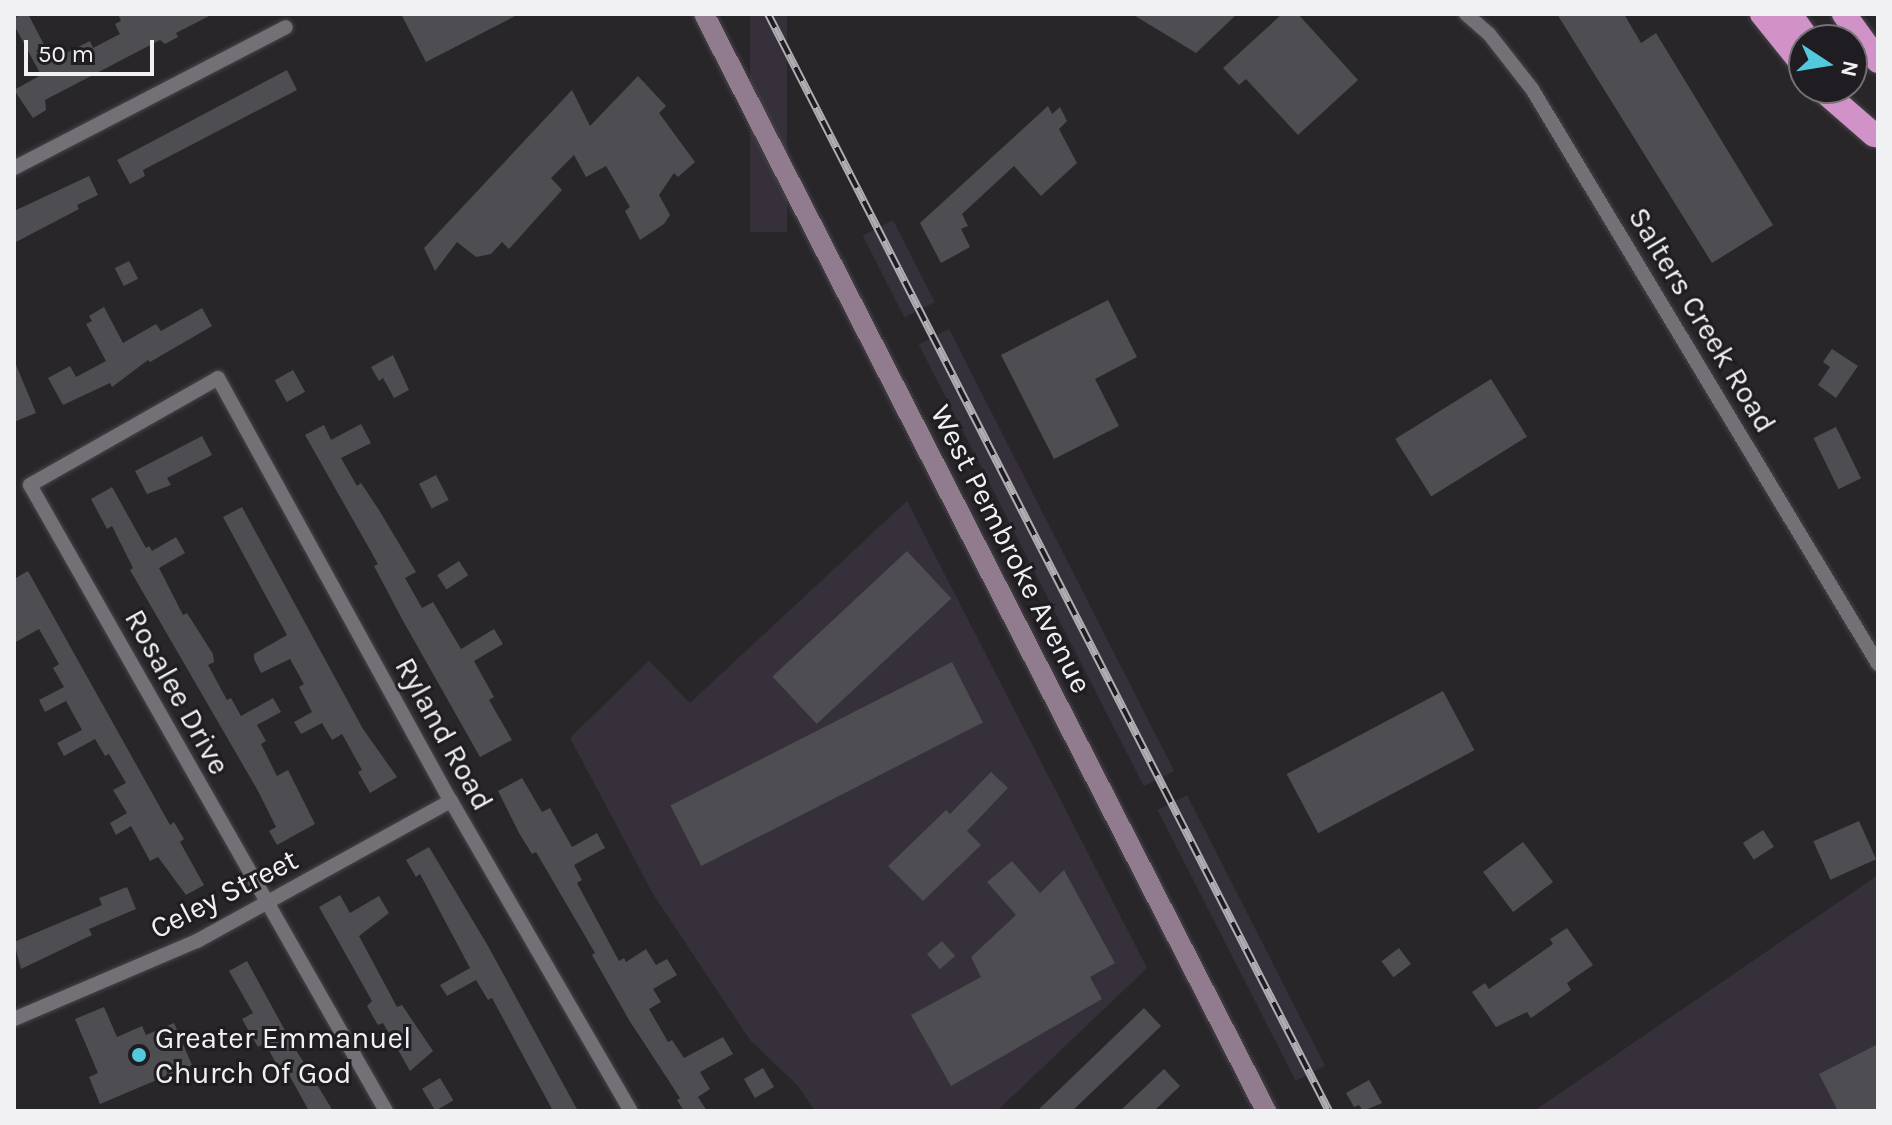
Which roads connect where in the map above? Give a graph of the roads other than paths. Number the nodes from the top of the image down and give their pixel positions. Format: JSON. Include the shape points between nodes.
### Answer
{"nodes":[{"id":1,"x":704,"y":14,"type":"edge"},
{"id":2,"x":1466,"y":14,"type":"edge"},
{"id":3,"x":1762,"y":14,"type":"edge"},
{"id":4,"x":1844,"y":14,"type":"edge"},
{"id":5,"x":286,"y":27,"type":"dead end"},
{"id":6,"x":1788,"y":46,"type":"edge"},
{"id":7,"x":1878,"y":61,"type":"edge"},
{"id":8,"x":1838,"y":104,"type":"edge"},
{"id":9,"x":1853,"y":104,"type":"edge"},
{"id":10,"x":1876,"y":137,"type":"edge"},
{"id":11,"x":14,"y":168,"type":"edge"},
{"id":12,"x":218,"y":378,"type":"joint"},
{"id":13,"x":1878,"y":664,"type":"edge"},
{"id":14,"x":451,"y":801,"type":"junction"},
{"id":15,"x":266,"y":904,"type":"junction"},
{"id":16,"x":14,"y":1019,"type":"edge"},
{"id":17,"x":386,"y":1111,"type":"edge"},
{"id":18,"x":631,"y":1111,"type":"edge"},
{"id":19,"x":1266,"y":1111,"type":"edge"}],
"edges":[{"from":1,"to":19,"type":"main road","name":"West Pembroke Avenue"},
{"from":2,"to":13,"type":"street","name":"Salters Creek Road","via":[[1489,34],[1532,89]]},
{"from":3,"to":6,"type":"highway"},
{"from":4,"to":7,"type":"highway"},
{"from":5,"to":11,"type":"street"},
{"from":8,"to":10,"type":"highway"},
{"from":9,"to":10,"type":"highway"},
{"from":12,"to":14,"type":"street","name":"Ryland Road"},
{"from":12,"to":15,"type":"street","name":"Rosalee Drive","via":[[30,485]]},
{"from":14,"to":15,"type":"street","name":"Celey Street"},
{"from":14,"to":18,"type":"street","name":"Ryland Road"},
{"from":15,"to":16,"type":"street","name":"Celey Street","via":[[197,941]]},
{"from":15,"to":17,"type":"street","name":"Rosalee Drive"}]}
